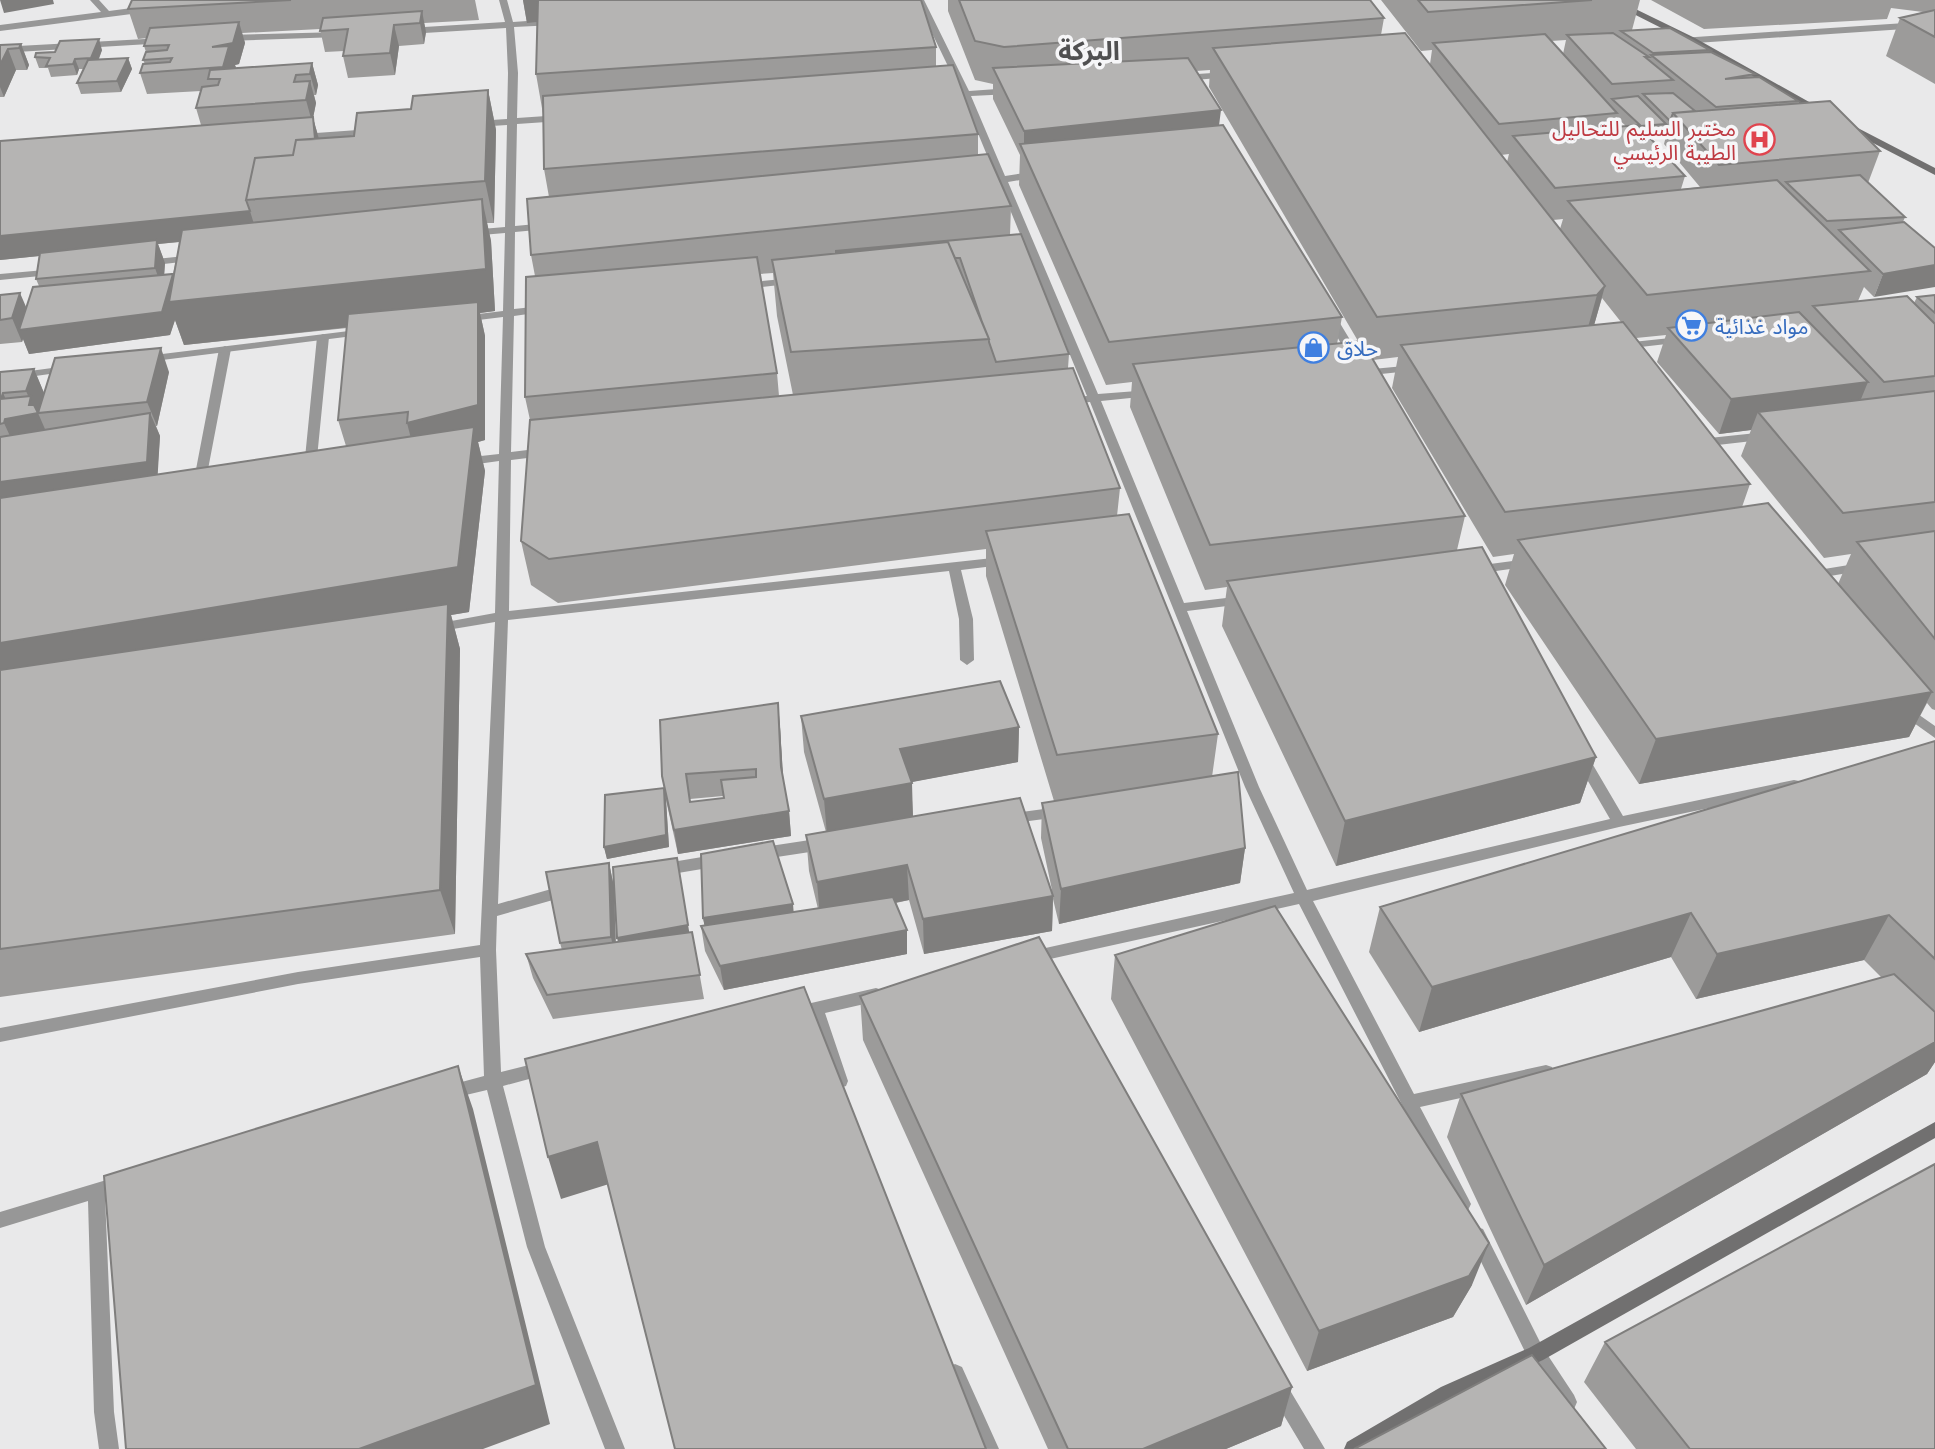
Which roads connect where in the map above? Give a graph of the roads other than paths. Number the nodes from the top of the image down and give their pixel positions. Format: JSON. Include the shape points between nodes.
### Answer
{"nodes":[{"id":1,"x":94,"y":0,"type":"edge"},
{"id":2,"x":503,"y":0,"type":"edge"},
{"id":3,"x":921,"y":0,"type":"edge"},
{"id":4,"x":1610,"y":0,"type":"edge"},
{"id":5,"x":907,"y":1,"type":"edge"},
{"id":6,"x":159,"y":7,"type":"edge"},
{"id":7,"x":107,"y":14,"type":"junction"},
{"id":8,"x":566,"y":21,"type":"edge"},
{"id":9,"x":1935,"y":24,"type":"edge"},
{"id":10,"x":510,"y":25,"type":"junction"},
{"id":11,"x":0,"y":28,"type":"edge"},
{"id":12,"x":397,"y":32,"type":"edge"},
{"id":13,"x":344,"y":34,"type":"edge"},
{"id":14,"x":209,"y":39,"type":"edge"},
{"id":15,"x":1692,"y":40,"type":"junction"},
{"id":16,"x":169,"y":41,"type":"edge"},
{"id":17,"x":1664,"y":42,"type":"edge"},
{"id":18,"x":0,"y":50,"type":"edge"},
{"id":19,"x":1235,"y":75,"type":"edge"},
{"id":20,"x":1194,"y":77,"type":"junction"},
{"id":21,"x":1168,"y":79,"type":"edge"},
{"id":22,"x":1201,"y":89,"type":"edge"},
{"id":23,"x":1028,"y":90,"type":"edge"},
{"id":24,"x":966,"y":94,"type":"junction"},
{"id":25,"x":939,"y":95,"type":"edge"},
{"id":26,"x":577,"y":117,"type":"edge"},
{"id":27,"x":1830,"y":117,"type":"edge"},
{"id":28,"x":511,"y":121,"type":"junction"},
{"id":29,"x":1842,"y":123,"type":"edge"},
{"id":30,"x":470,"y":124,"type":"edge"},
{"id":31,"x":387,"y":131,"type":"edge"},
{"id":32,"x":1865,"y":136,"type":"junction"},
{"id":33,"x":1839,"y":137,"type":"edge"},
{"id":34,"x":290,"y":138,"type":"edge"},
{"id":35,"x":1052,"y":172,"type":"edge"},
{"id":36,"x":1935,"y":172,"type":"edge"},
{"id":37,"x":993,"y":181,"type":"junction"},
{"id":38,"x":564,"y":224,"type":"edge"},
{"id":39,"x":510,"y":230,"type":"junction"},
{"id":40,"x":455,"y":235,"type":"edge"},
{"id":41,"x":212,"y":257,"type":"edge"},
{"id":42,"x":139,"y":264,"type":"edge"},
{"id":43,"x":70,"y":271,"type":"edge"},
{"id":44,"x":0,"y":277,"type":"edge"},
{"id":45,"x":811,"y":279,"type":"edge"},
{"id":46,"x":728,"y":288,"type":"edge"},
{"id":47,"x":1323,"y":302,"type":"edge"},
{"id":48,"x":549,"y":308,"type":"edge"},
{"id":49,"x":508,"y":313,"type":"junction"},
{"id":50,"x":455,"y":320,"type":"edge"},
{"id":51,"x":376,"y":330,"type":"edge"},
{"id":52,"x":1608,"y":336,"type":"edge"},
{"id":53,"x":323,"y":337,"type":"junction"},
{"id":54,"x":1699,"y":338,"type":"edge"},
{"id":55,"x":1616,"y":347,"type":"junction"},
{"id":56,"x":1603,"y":348,"type":"edge"},
{"id":57,"x":225,"y":349,"type":"junction"},
{"id":58,"x":1625,"y":358,"type":"edge"},
{"id":59,"x":133,"y":361,"type":"edge"},
{"id":60,"x":1430,"y":366,"type":"edge"},
{"id":61,"x":80,"y":368,"type":"edge"},
{"id":62,"x":1350,"y":374,"type":"edge"},
{"id":63,"x":0,"y":378,"type":"edge"},
{"id":64,"x":1367,"y":379,"type":"junction"},
{"id":65,"x":1161,"y":392,"type":"edge"},
{"id":66,"x":1094,"y":398,"type":"junction"},
{"id":67,"x":1053,"y":402,"type":"edge"},
{"id":68,"x":1686,"y":433,"type":"edge"},
{"id":69,"x":1786,"y":435,"type":"edge"},
{"id":70,"x":559,"y":451,"type":"edge"},
{"id":71,"x":504,"y":456,"type":"junction"},
{"id":72,"x":452,"y":464,"type":"edge"},
{"id":73,"x":308,"y":484,"type":"edge"},
{"id":74,"x":197,"y":500,"type":"edge"},
{"id":75,"x":1021,"y":559,"type":"edge"},
{"id":76,"x":1541,"y":562,"type":"edge"},
{"id":77,"x":1880,"y":564,"type":"edge"},
{"id":78,"x":954,"y":567,"type":"junction"},
{"id":79,"x":1469,"y":570,"type":"edge"},
{"id":80,"x":1806,"y":588,"type":"edge"},
{"id":81,"x":1260,"y":598,"type":"edge"},
{"id":82,"x":1180,"y":608,"type":"junction"},
{"id":83,"x":502,"y":616,"type":"junction"},
{"id":84,"x":421,"y":630,"type":"edge"},
{"id":85,"x":967,"y":660,"type":"dead end"},
{"id":86,"x":1894,"y":697,"type":"edge"},
{"id":87,"x":1935,"y":733,"type":"edge"},
{"id":88,"x":1571,"y":740,"type":"edge"},
{"id":89,"x":1814,"y":781,"type":"edge"},
{"id":90,"x":1080,"y":809,"type":"edge"},
{"id":91,"x":986,"y":821,"type":"edge"},
{"id":92,"x":1619,"y":822,"type":"junction"},
{"id":93,"x":840,"y":842,"type":"edge"},
{"id":94,"x":645,"y":872,"type":"edge"},
{"id":95,"x":581,"y":887,"type":"edge"},
{"id":96,"x":1303,"y":897,"type":"junction"},
{"id":97,"x":490,"y":912,"type":"junction"},
{"id":98,"x":488,"y":950,"type":"junction"},
{"id":99,"x":1014,"y":961,"type":"edge"},
{"id":100,"x":895,"y":990,"type":"edge"},
{"id":101,"x":815,"y":1009,"type":"junction"},
{"id":102,"x":775,"y":1018,"type":"edge"},
{"id":103,"x":0,"y":1035,"type":"edge"},
{"id":104,"x":560,"y":1065,"type":"edge"},
{"id":105,"x":1561,"y":1068,"type":"edge"},
{"id":106,"x":493,"y":1080,"type":"junction"},
{"id":107,"x":428,"y":1098,"type":"edge"},
{"id":108,"x":847,"y":1099,"type":"edge"},
{"id":109,"x":1411,"y":1102,"type":"junction"},
{"id":110,"x":1935,"y":1129,"type":"edge"},
{"id":111,"x":145,"y":1177,"type":"edge"},
{"id":112,"x":96,"y":1191,"type":"junction"},
{"id":113,"x":0,"y":1220,"type":"edge"},
{"id":114,"x":945,"y":1351,"type":"edge"},
{"id":115,"x":1536,"y":1354,"type":"junction"},
{"id":116,"x":1272,"y":1379,"type":"edge"},
{"id":117,"x":1578,"y":1417,"type":"edge"},
{"id":118,"x":610,"y":1448,"type":"edge"},
{"id":119,"x":108,"y":1449,"type":"edge"},
{"id":120,"x":989,"y":1449,"type":"edge"},
{"id":121,"x":1315,"y":1449,"type":"edge"},
{"id":122,"x":1354,"y":1449,"type":"edge"}],
"edges":[{"from":1,"to":7,"type":"street"},
{"from":2,"to":10,"type":"street"},
{"from":3,"to":5,"type":"street"},
{"from":3,"to":24,"type":"street"},
{"from":4,"to":15,"type":"street"},
{"from":6,"to":7,"type":"street"},
{"from":7,"to":11,"type":"street"},
{"from":8,"to":10,"type":"street"},
{"from":9,"to":15,"type":"street"},
{"from":10,"to":12,"type":"street"},
{"from":10,"to":28,"type":"street"},
{"from":13,"to":14,"type":"street"},
{"from":15,"to":17,"type":"street"},
{"from":15,"to":27,"type":"street"},
{"from":16,"to":18,"type":"street"},
{"from":19,"to":20,"type":"street"},
{"from":20,"to":21,"type":"street"},
{"from":20,"to":22,"type":"street"},
{"from":23,"to":24,"type":"street"},
{"from":24,"to":25,"type":"street"},
{"from":24,"to":37,"type":"street"},
{"from":26,"to":28,"type":"street"},
{"from":28,"to":30,"type":"street"},
{"from":28,"to":39,"type":"street"},
{"from":29,"to":32,"type":"street"},
{"from":31,"to":34,"type":"street"},
{"from":32,"to":33,"type":"street"},
{"from":32,"to":36,"type":"street"},
{"from":35,"to":37,"type":"street"},
{"from":37,"to":66,"type":"street"},
{"from":38,"to":39,"type":"street"},
{"from":39,"to":40,"type":"street"},
{"from":39,"to":49,"type":"street"},
{"from":41,"to":42,"type":"street"},
{"from":43,"to":44,"type":"street"},
{"from":45,"to":46,"type":"street"},
{"from":47,"to":64,"type":"street"},
{"from":48,"to":49,"type":"street"},
{"from":49,"to":50,"type":"street"},
{"from":49,"to":71,"type":"street"},
{"from":51,"to":53,"type":"street"},
{"from":52,"to":55,"type":"street"},
{"from":53,"to":57,"type":"street"},
{"from":53,"to":73,"type":"street"},
{"from":54,"to":55,"type":"street"},
{"from":55,"to":56,"type":"street"},
{"from":55,"to":58,"type":"street"},
{"from":57,"to":59,"type":"street"},
{"from":57,"to":74,"type":"street"},
{"from":60,"to":64,"type":"street"},
{"from":61,"to":63,"type":"street"},
{"from":62,"to":64,"type":"street"},
{"from":65,"to":66,"type":"street"},
{"from":66,"to":67,"type":"street"},
{"from":66,"to":82,"type":"street","via":[[1146,544]]},
{"from":68,"to":69,"type":"street","via":[[1698,448]]},
{"from":70,"to":71,"type":"street"},
{"from":71,"to":72,"type":"street"},
{"from":71,"to":83,"type":"street"},
{"from":75,"to":78,"type":"street"},
{"from":76,"to":79,"type":"street"},
{"from":77,"to":80,"type":"street","via":[[1797,577]]},
{"from":78,"to":83,"type":"street"},
{"from":78,"to":85,"type":"street","via":[[966,619]]},
{"from":81,"to":82,"type":"street"},
{"from":82,"to":96,"type":"street","via":[[1245,788]]},
{"from":83,"to":84,"type":"street"},
{"from":83,"to":97,"type":"street"},
{"from":86,"to":87,"type":"street"},
{"from":88,"to":92,"type":"street"},
{"from":89,"to":92,"type":"street"},
{"from":90,"to":91,"type":"street"},
{"from":92,"to":96,"type":"street"},
{"from":93,"to":94,"type":"street"},
{"from":95,"to":97,"type":"street"},
{"from":96,"to":99,"type":"street","via":[[1043,961]]},
{"from":96,"to":109,"type":"street"},
{"from":97,"to":98,"type":"street"},
{"from":98,"to":103,"type":"street","via":[[298,978]]},
{"from":98,"to":106,"type":"street"},
{"from":100,"to":101,"type":"street"},
{"from":101,"to":102,"type":"street"},
{"from":101,"to":108,"type":"street"},
{"from":104,"to":106,"type":"street"},
{"from":105,"to":109,"type":"street"},
{"from":106,"to":107,"type":"street"},
{"from":106,"to":118,"type":"street","via":[[536,1247]]},
{"from":109,"to":115,"type":"street"},
{"from":110,"to":115,"type":"street"},
{"from":111,"to":112,"type":"street"},
{"from":112,"to":113,"type":"street"},
{"from":112,"to":119,"type":"street"},
{"from":114,"to":120,"type":"street"},
{"from":115,"to":117,"type":"street"},
{"from":115,"to":122,"type":"street","via":[[1448,1394]]},
{"from":116,"to":121,"type":"street"}]}
